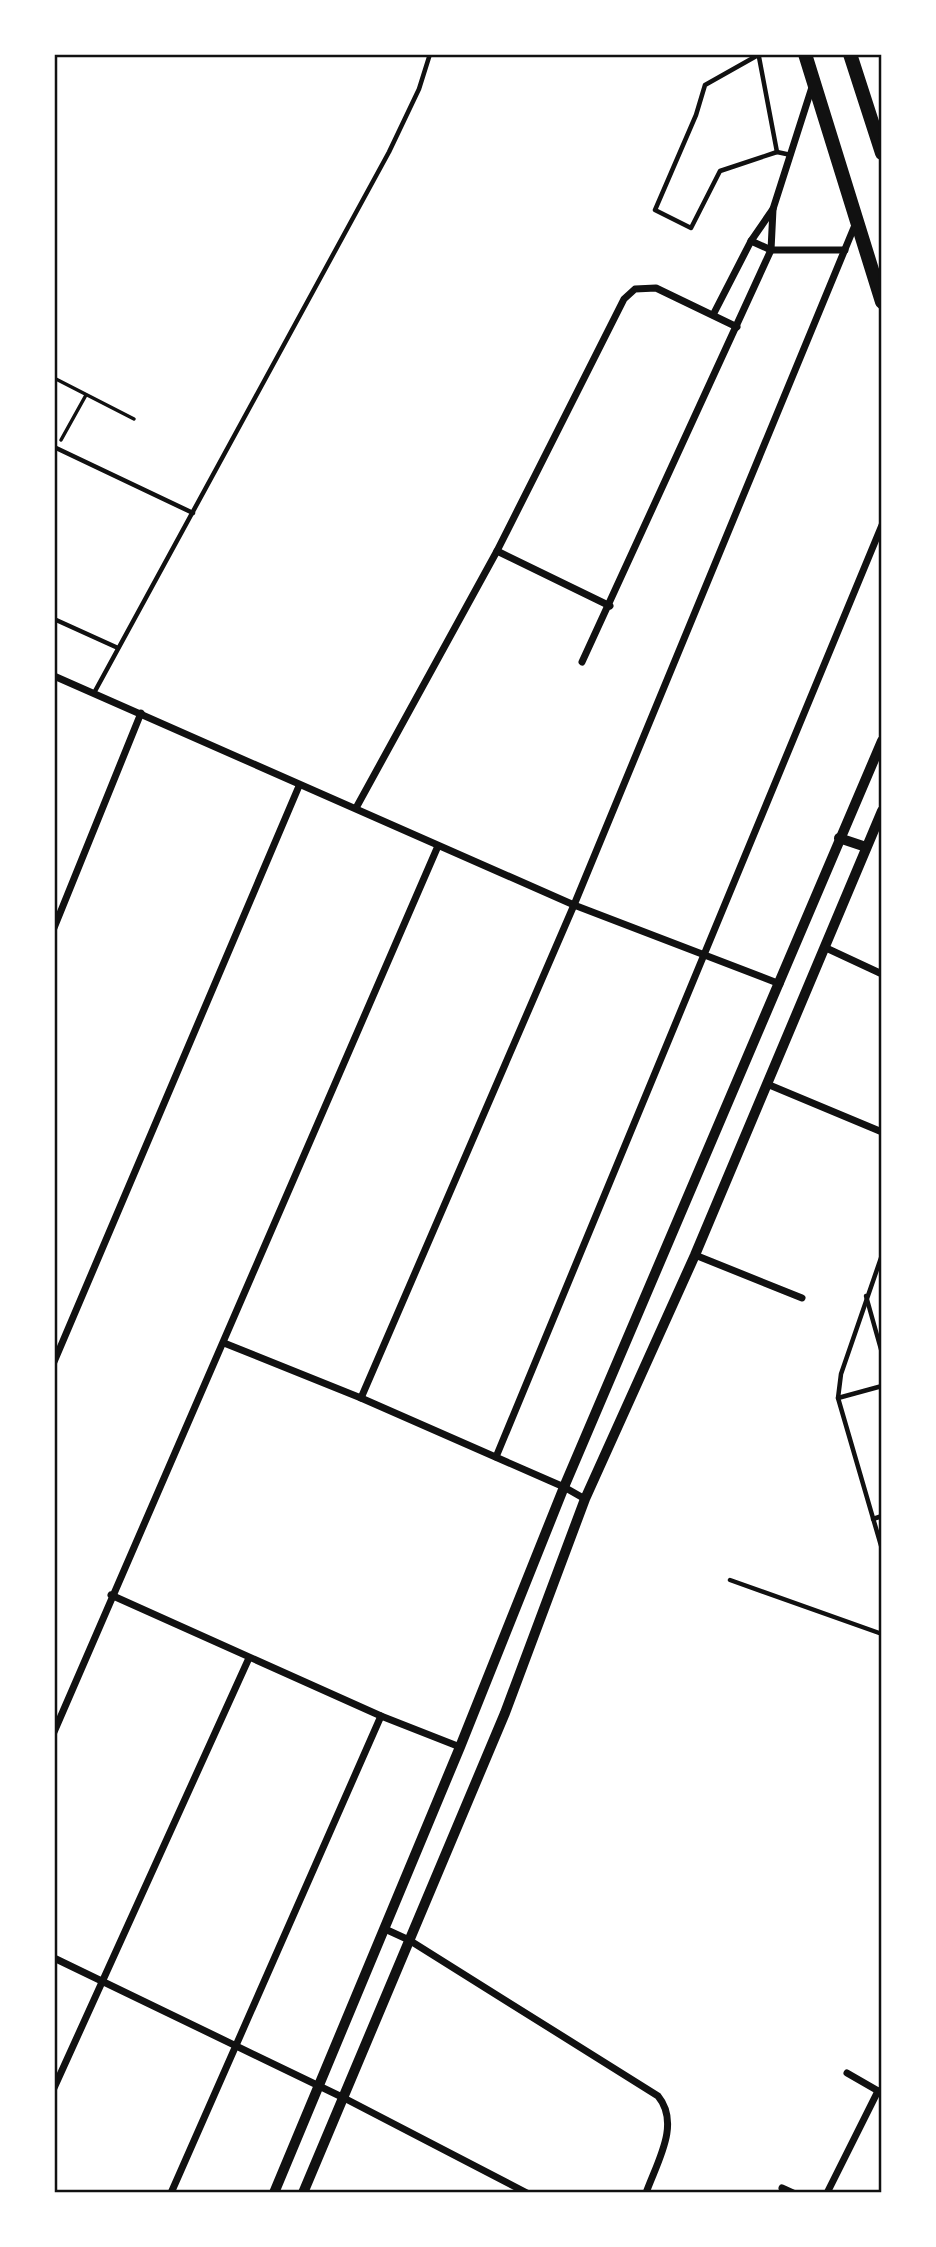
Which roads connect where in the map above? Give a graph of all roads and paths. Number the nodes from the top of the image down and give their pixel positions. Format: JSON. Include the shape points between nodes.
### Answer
{"nodes":[{"id":1,"x":430,"y":54,"type":"edge"},
{"id":2,"x":805,"y":54,"type":"edge"},
{"id":3,"x":850,"y":54,"type":"edge"},
{"id":4,"x":759,"y":56,"type":"edge"},
{"id":5,"x":814,"y":81,"type":"junction"},
{"id":6,"x":777,"y":152,"type":"junction"},
{"id":7,"x":882,"y":153,"type":"edge"},
{"id":8,"x":791,"y":155,"type":"junction"},
{"id":9,"x":774,"y":209,"type":"junction"},
{"id":10,"x":857,"y":221,"type":"junction"},
{"id":11,"x":751,"y":241,"type":"junction"},
{"id":12,"x":771,"y":250,"type":"junction"},
{"id":13,"x":845,"y":250,"type":"junction"},
{"id":14,"x":882,"y":302,"type":"edge"},
{"id":15,"x":713,"y":315,"type":"junction"},
{"id":16,"x":737,"y":327,"type":"junction"},
{"id":17,"x":54,"y":378,"type":"edge"},
{"id":18,"x":86,"y":394,"type":"junction"},
{"id":19,"x":134,"y":419,"type":"dead end"},
{"id":20,"x":55,"y":448,"type":"edge"},
{"id":21,"x":193,"y":513,"type":"junction"},
{"id":22,"x":882,"y":525,"type":"edge"},
{"id":23,"x":497,"y":551,"type":"junction"},
{"id":24,"x":610,"y":606,"type":"junction"},
{"id":25,"x":54,"y":619,"type":"edge"},
{"id":26,"x":118,"y":648,"type":"junction"},
{"id":27,"x":582,"y":662,"type":"dead end"},
{"id":28,"x":54,"y":676,"type":"edge"},
{"id":29,"x":93,"y":693,"type":"junction"},
{"id":30,"x":141,"y":713,"type":"junction"},
{"id":31,"x":882,"y":741,"type":"edge"},
{"id":32,"x":299,"y":786,"type":"junction"},
{"id":33,"x":356,"y":808,"type":"junction"},
{"id":34,"x":882,"y":811,"type":"edge"},
{"id":35,"x":839,"y":838,"type":"junction"},
{"id":36,"x":438,"y":846,"type":"junction"},
{"id":37,"x":866,"y":847,"type":"junction"},
{"id":38,"x":573,"y":905,"type":"junction"},
{"id":39,"x":54,"y":928,"type":"edge"},
{"id":40,"x":824,"y":947,"type":"junction"},
{"id":41,"x":702,"y":954,"type":"junction"},
{"id":42,"x":882,"y":974,"type":"edge"},
{"id":43,"x":780,"y":984,"type":"junction"},
{"id":44,"x":767,"y":1084,"type":"junction"},
{"id":45,"x":882,"y":1132,"type":"edge"},
{"id":46,"x":695,"y":1255,"type":"junction"},
{"id":47,"x":882,"y":1255,"type":"edge"},
{"id":48,"x":880,"y":1263,"type":"edge"},
{"id":49,"x":866,"y":1296,"type":"junction"},
{"id":50,"x":802,"y":1298,"type":"dead end"},
{"id":51,"x":223,"y":1343,"type":"junction"},
{"id":52,"x":882,"y":1353,"type":"edge"},
{"id":53,"x":54,"y":1362,"type":"edge"},
{"id":54,"x":882,"y":1386,"type":"edge"},
{"id":55,"x":361,"y":1398,"type":"junction"},
{"id":56,"x":838,"y":1398,"type":"junction"},
{"id":57,"x":496,"y":1457,"type":"junction"},
{"id":58,"x":564,"y":1487,"type":"junction"},
{"id":59,"x":585,"y":1499,"type":"junction"},
{"id":60,"x":882,"y":1516,"type":"edge"},
{"id":61,"x":873,"y":1519,"type":"junction"},
{"id":62,"x":882,"y":1549,"type":"edge"},
{"id":63,"x":730,"y":1580,"type":"dead end"},
{"id":64,"x":111,"y":1595,"type":"junction"},
{"id":65,"x":882,"y":1634,"type":"edge"},
{"id":66,"x":249,"y":1658,"type":"junction"},
{"id":67,"x":381,"y":1716,"type":"junction"},
{"id":68,"x":54,"y":1732,"type":"edge"},
{"id":69,"x":460,"y":1747,"type":"junction"},
{"id":70,"x":385,"y":1929,"type":"junction"},
{"id":71,"x":409,"y":1940,"type":"junction"},
{"id":72,"x":54,"y":1958,"type":"edge"},
{"id":73,"x":102,"y":1982,"type":"junction"},
{"id":74,"x":236,"y":2046,"type":"junction"},
{"id":75,"x":847,"y":2073,"type":"dead end"},
{"id":76,"x":319,"y":2086,"type":"junction"},
{"id":77,"x":54,"y":2088,"type":"edge"},
{"id":78,"x":880,"y":2092,"type":"edge"},
{"id":79,"x":344,"y":2098,"type":"junction"},
{"id":80,"x":782,"y":2188,"type":"dead end"},
{"id":81,"x":171,"y":2193,"type":"edge"},
{"id":82,"x":274,"y":2193,"type":"edge"},
{"id":83,"x":303,"y":2193,"type":"edge"},
{"id":84,"x":527,"y":2193,"type":"edge"},
{"id":85,"x":646,"y":2193,"type":"edge"},
{"id":86,"x":793,"y":2193,"type":"edge"},
{"id":87,"x":827,"y":2193,"type":"edge"}],
"edges":[{"from":1,"to":21,"type":"lane","via":[[389,152]]},
{"from":2,"to":5,"type":"main road"},
{"from":3,"to":7,"type":"main road"},
{"from":4,"to":6,"type":"lane"},
{"from":4,"to":6,"type":"lane","via":[[705,85],[655,210],[691,228],[720,171]]},
{"from":5,"to":8,"type":"street"},
{"from":5,"to":10,"type":"main road"},
{"from":6,"to":8,"type":"lane"},
{"from":8,"to":9,"type":"street"},
{"from":9,"to":11,"type":"street"},
{"from":9,"to":12,"type":"street"},
{"from":10,"to":13,"type":"street"},
{"from":10,"to":14,"type":"main road"},
{"from":11,"to":12,"type":"street"},
{"from":11,"to":15,"type":"street"},
{"from":12,"to":13,"type":"street"},
{"from":12,"to":16,"type":"street"},
{"from":13,"to":38,"type":"street"},
{"from":15,"to":16,"type":"street"},
{"from":15,"to":23,"type":"street","via":[[646,286],[624,299]]},
{"from":16,"to":24,"type":"street"},
{"from":17,"to":18,"type":"path"},
{"from":18,"to":19,"type":"path"},
{"from":18,"to":20,"type":"path"},
{"from":20,"to":21,"type":"lane"},
{"from":21,"to":26,"type":"lane"},
{"from":22,"to":41,"type":"street"},
{"from":23,"to":24,"type":"street"},
{"from":23,"to":33,"type":"street"},
{"from":24,"to":27,"type":"street"},
{"from":25,"to":26,"type":"lane"},
{"from":26,"to":29,"type":"lane"},
{"from":28,"to":29,"type":"street"},
{"from":29,"to":30,"type":"street"},
{"from":30,"to":32,"type":"street"},
{"from":30,"to":39,"type":"street"},
{"from":31,"to":35,"type":"street"},
{"from":32,"to":33,"type":"street"},
{"from":32,"to":53,"type":"street"},
{"from":33,"to":36,"type":"street"},
{"from":34,"to":37,"type":"street"},
{"from":35,"to":37,"type":"street"},
{"from":35,"to":43,"type":"street"},
{"from":36,"to":38,"type":"street"},
{"from":36,"to":51,"type":"street"},
{"from":37,"to":40,"type":"street"},
{"from":38,"to":41,"type":"street"},
{"from":38,"to":55,"type":"street"},
{"from":40,"to":42,"type":"street"},
{"from":40,"to":44,"type":"street"},
{"from":41,"to":43,"type":"street"},
{"from":41,"to":57,"type":"street"},
{"from":43,"to":58,"type":"street"},
{"from":44,"to":45,"type":"street"},
{"from":44,"to":46,"type":"street"},
{"from":46,"to":50,"type":"street"},
{"from":46,"to":59,"type":"street"},
{"from":47,"to":48,"type":"lane"},
{"from":48,"to":49,"type":"lane"},
{"from":49,"to":52,"type":"lane"},
{"from":49,"to":56,"type":"lane"},
{"from":51,"to":55,"type":"street"},
{"from":51,"to":64,"type":"street"},
{"from":54,"to":56,"type":"lane"},
{"from":55,"to":57,"type":"street"},
{"from":56,"to":61,"type":"lane"},
{"from":57,"to":58,"type":"street"},
{"from":58,"to":59,"type":"street"},
{"from":58,"to":69,"type":"street"},
{"from":59,"to":71,"type":"street","via":[[505,1713]]},
{"from":60,"to":61,"type":"lane"},
{"from":61,"to":62,"type":"lane"},
{"from":63,"to":65,"type":"lane"},
{"from":64,"to":66,"type":"street"},
{"from":64,"to":68,"type":"street"},
{"from":66,"to":67,"type":"street"},
{"from":66,"to":73,"type":"street"},
{"from":67,"to":69,"type":"street"},
{"from":67,"to":74,"type":"street"},
{"from":69,"to":70,"type":"street"},
{"from":70,"to":71,"type":"street"},
{"from":70,"to":76,"type":"street"},
{"from":71,"to":79,"type":"street"},
{"from":71,"to":85,"type":"street","via":[[658,2096],[670,2120]]},
{"from":72,"to":73,"type":"street"},
{"from":73,"to":74,"type":"street"},
{"from":73,"to":77,"type":"street"},
{"from":74,"to":76,"type":"street"},
{"from":74,"to":81,"type":"street"},
{"from":75,"to":78,"type":"street"},
{"from":76,"to":79,"type":"street"},
{"from":76,"to":82,"type":"street"},
{"from":78,"to":87,"type":"street"},
{"from":79,"to":83,"type":"street"},
{"from":79,"to":84,"type":"street"},
{"from":80,"to":86,"type":"street"}]}
